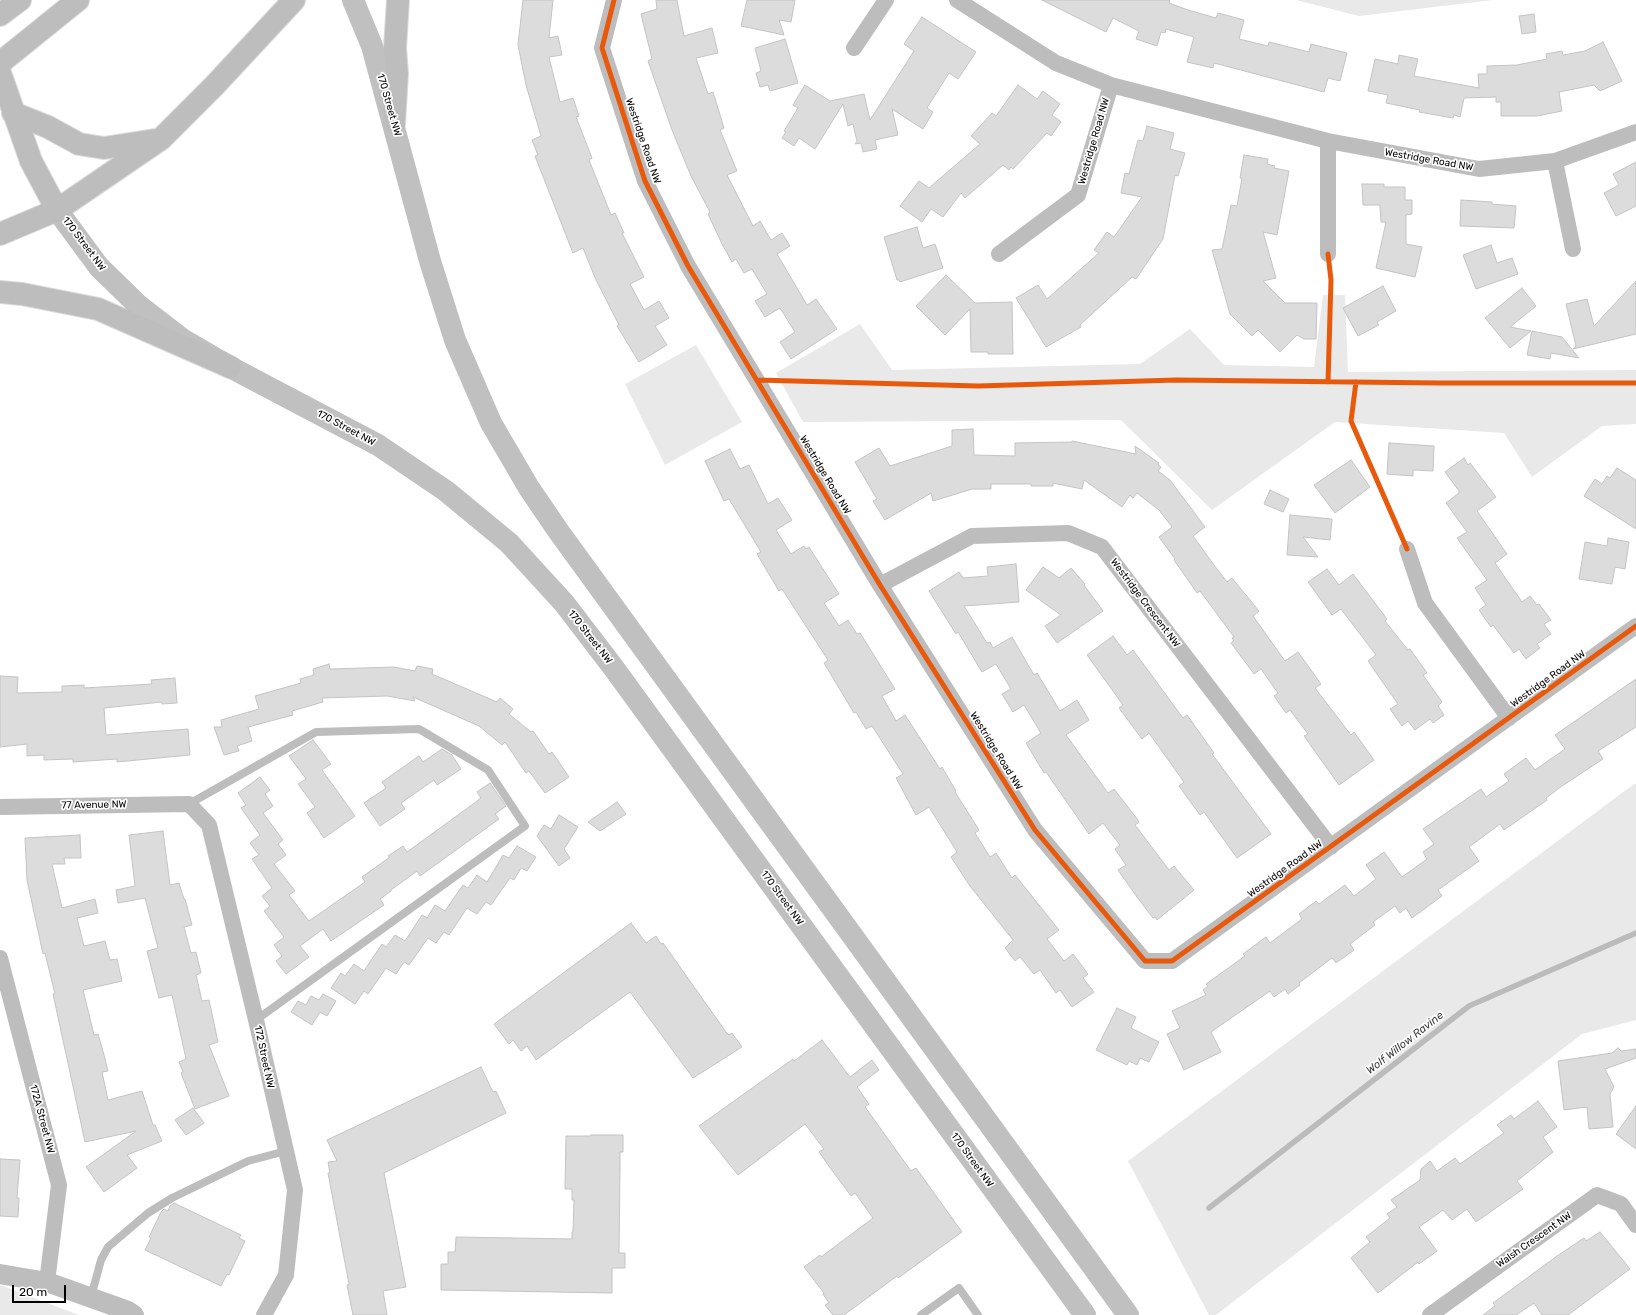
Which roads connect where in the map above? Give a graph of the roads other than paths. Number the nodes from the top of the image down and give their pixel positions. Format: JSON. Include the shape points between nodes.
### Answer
{"nodes":[{"id":1,"x":20,"y":0,"type":"edge"},
{"id":2,"x":78,"y":0,"type":"edge"},
{"id":3,"x":294,"y":0,"type":"edge"},
{"id":4,"x":353,"y":0,"type":"edge"},
{"id":5,"x":398,"y":0,"type":"edge"},
{"id":6,"x":614,"y":0,"type":"edge"},
{"id":7,"x":886,"y":0,"type":"edge"},
{"id":8,"x":957,"y":0,"type":"edge"},
{"id":9,"x":0,"y":15,"type":"edge"},
{"id":10,"x":854,"y":48,"type":"dead end"},
{"id":11,"x":0,"y":63,"type":"edge"},
{"id":12,"x":0,"y":73,"type":"edge"},
{"id":13,"x":1111,"y":85,"type":"junction"},
{"id":14,"x":13,"y":113,"type":"junction"},
{"id":15,"x":394,"y":123,"type":"junction"},
{"id":16,"x":1636,"y":132,"type":"edge"},
{"id":17,"x":161,"y":139,"type":"junction"},
{"id":18,"x":1328,"y":141,"type":"junction"},
{"id":19,"x":1555,"y":161,"type":"junction"},
{"id":20,"x":57,"y":210,"type":"junction"},
{"id":21,"x":0,"y":234,"type":"edge"},
{"id":22,"x":1573,"y":249,"type":"dead end"},
{"id":23,"x":999,"y":254,"type":"dead end"},
{"id":24,"x":1328,"y":254,"type":"dead end"},
{"id":25,"x":0,"y":292,"type":"edge"},
{"id":26,"x":230,"y":367,"type":"junction"},
{"id":27,"x":1407,"y":549,"type":"dead end"},
{"id":28,"x":880,"y":584,"type":"junction"},
{"id":29,"x":1636,"y":626,"type":"edge"},
{"id":30,"x":1509,"y":718,"type":"junction"},
{"id":31,"x":189,"y":804,"type":"junction"},
{"id":32,"x":0,"y":807,"type":"edge"},
{"id":33,"x":1331,"y":847,"type":"junction"},
{"id":34,"x":0,"y":958,"type":"edge"},
{"id":35,"x":256,"y":1020,"type":"junction"},
{"id":36,"x":286,"y":1151,"type":"junction"},
{"id":37,"x":1636,"y":1225,"type":"edge"},
{"id":38,"x":0,"y":1274,"type":"edge"},
{"id":39,"x":47,"y":1282,"type":"junction"},
{"id":40,"x":91,"y":1298,"type":"junction"},
{"id":41,"x":134,"y":1315,"type":"edge"},
{"id":42,"x":264,"y":1315,"type":"edge"},
{"id":43,"x":921,"y":1315,"type":"edge"},
{"id":44,"x":978,"y":1315,"type":"edge"},
{"id":45,"x":1085,"y":1315,"type":"edge"},
{"id":46,"x":1128,"y":1315,"type":"edge"},
{"id":47,"x":1430,"y":1315,"type":"edge"}],
"edges":[{"from":1,"to":9,"type":"main road"},
{"from":2,"to":11,"type":"main road"},
{"from":3,"to":17,"type":"main road"},
{"from":4,"to":15,"type":"main road","name":"170 Street NW","via":[[372,46]]},
{"from":5,"to":15,"type":"main road"},
{"from":6,"to":28,"type":"street","name":"Westridge Road NW","via":[[602,48],[645,181],[688,266]]},
{"from":7,"to":10,"type":"street"},
{"from":8,"to":13,"type":"street","name":"Westridge Road NW","via":[[1056,63]]},
{"from":12,"to":14,"type":"main road","name":"170 Street NW"},
{"from":13,"to":18,"type":"street","name":"Westridge Road NW"},
{"from":13,"to":23,"type":"street","name":"Westridge Road NW","via":[[1078,195]]},
{"from":14,"to":17,"type":"main road","via":[[48,127],[79,144],[104,148]]},
{"from":14,"to":20,"type":"main road","name":"170 Street NW","via":[[31,161]]},
{"from":15,"to":46,"type":"main road","name":"170 Street NW","via":[[430,261],[455,340],[491,423],[529,488]]},
{"from":16,"to":19,"type":"street","name":"Westridge Road NW"},
{"from":17,"to":20,"type":"main road"},
{"from":18,"to":19,"type":"street","name":"Westridge Road NW","via":[[1480,169]]},
{"from":18,"to":24,"type":"street"},
{"from":19,"to":22,"type":"street"},
{"from":20,"to":21,"type":"main road"},
{"from":20,"to":26,"type":"main road","name":"170 Street NW","via":[[99,267],[138,306],[182,339]]},
{"from":25,"to":26,"type":"main road","via":[[98,308]]},
{"from":26,"to":45,"type":"main road","name":"170 Street NW","via":[[378,445],[446,491],[508,543],[564,603],[618,673]]},
{"from":27,"to":30,"type":"street","name":"Westridge Road NW","via":[[1425,603]]},
{"from":28,"to":33,"type":"street","name":"Westridge Crescent NW","via":[[972,536],[1068,533],[1102,547]]},
{"from":28,"to":33,"type":"street","name":"Westridge Road NW","via":[[1036,830],[1145,961],[1172,961]]},
{"from":29,"to":30,"type":"street","name":"Westridge Road NW"},
{"from":30,"to":33,"type":"street","name":"Westridge Road NW"},
{"from":31,"to":32,"type":"street","name":"77 Avenue NW"},
{"from":31,"to":35,"type":"street","name":"172 Street NW","via":[[209,825]]},
{"from":31,"to":35,"type":"lane","via":[[316,732],[419,729],[488,770],[525,826]]},
{"from":34,"to":39,"type":"street","name":"172A Street NW","via":[[59,1185]]},
{"from":35,"to":36,"type":"street","name":"172 Street NW"},
{"from":36,"to":40,"type":"lane","via":[[248,1161],[172,1198],[148,1213],[108,1247],[101,1260]]},
{"from":36,"to":42,"type":"street","name":"172 Street NW","via":[[295,1190],[286,1275]]},
{"from":37,"to":47,"type":"street","name":"Walsh Crescent NW","via":[[1621,1204],[1597,1195]]},
{"from":38,"to":39,"type":"street"},
{"from":39,"to":40,"type":"street"},
{"from":40,"to":41,"type":"street"},
{"from":43,"to":44,"type":"lane","via":[[959,1288]]}]}
